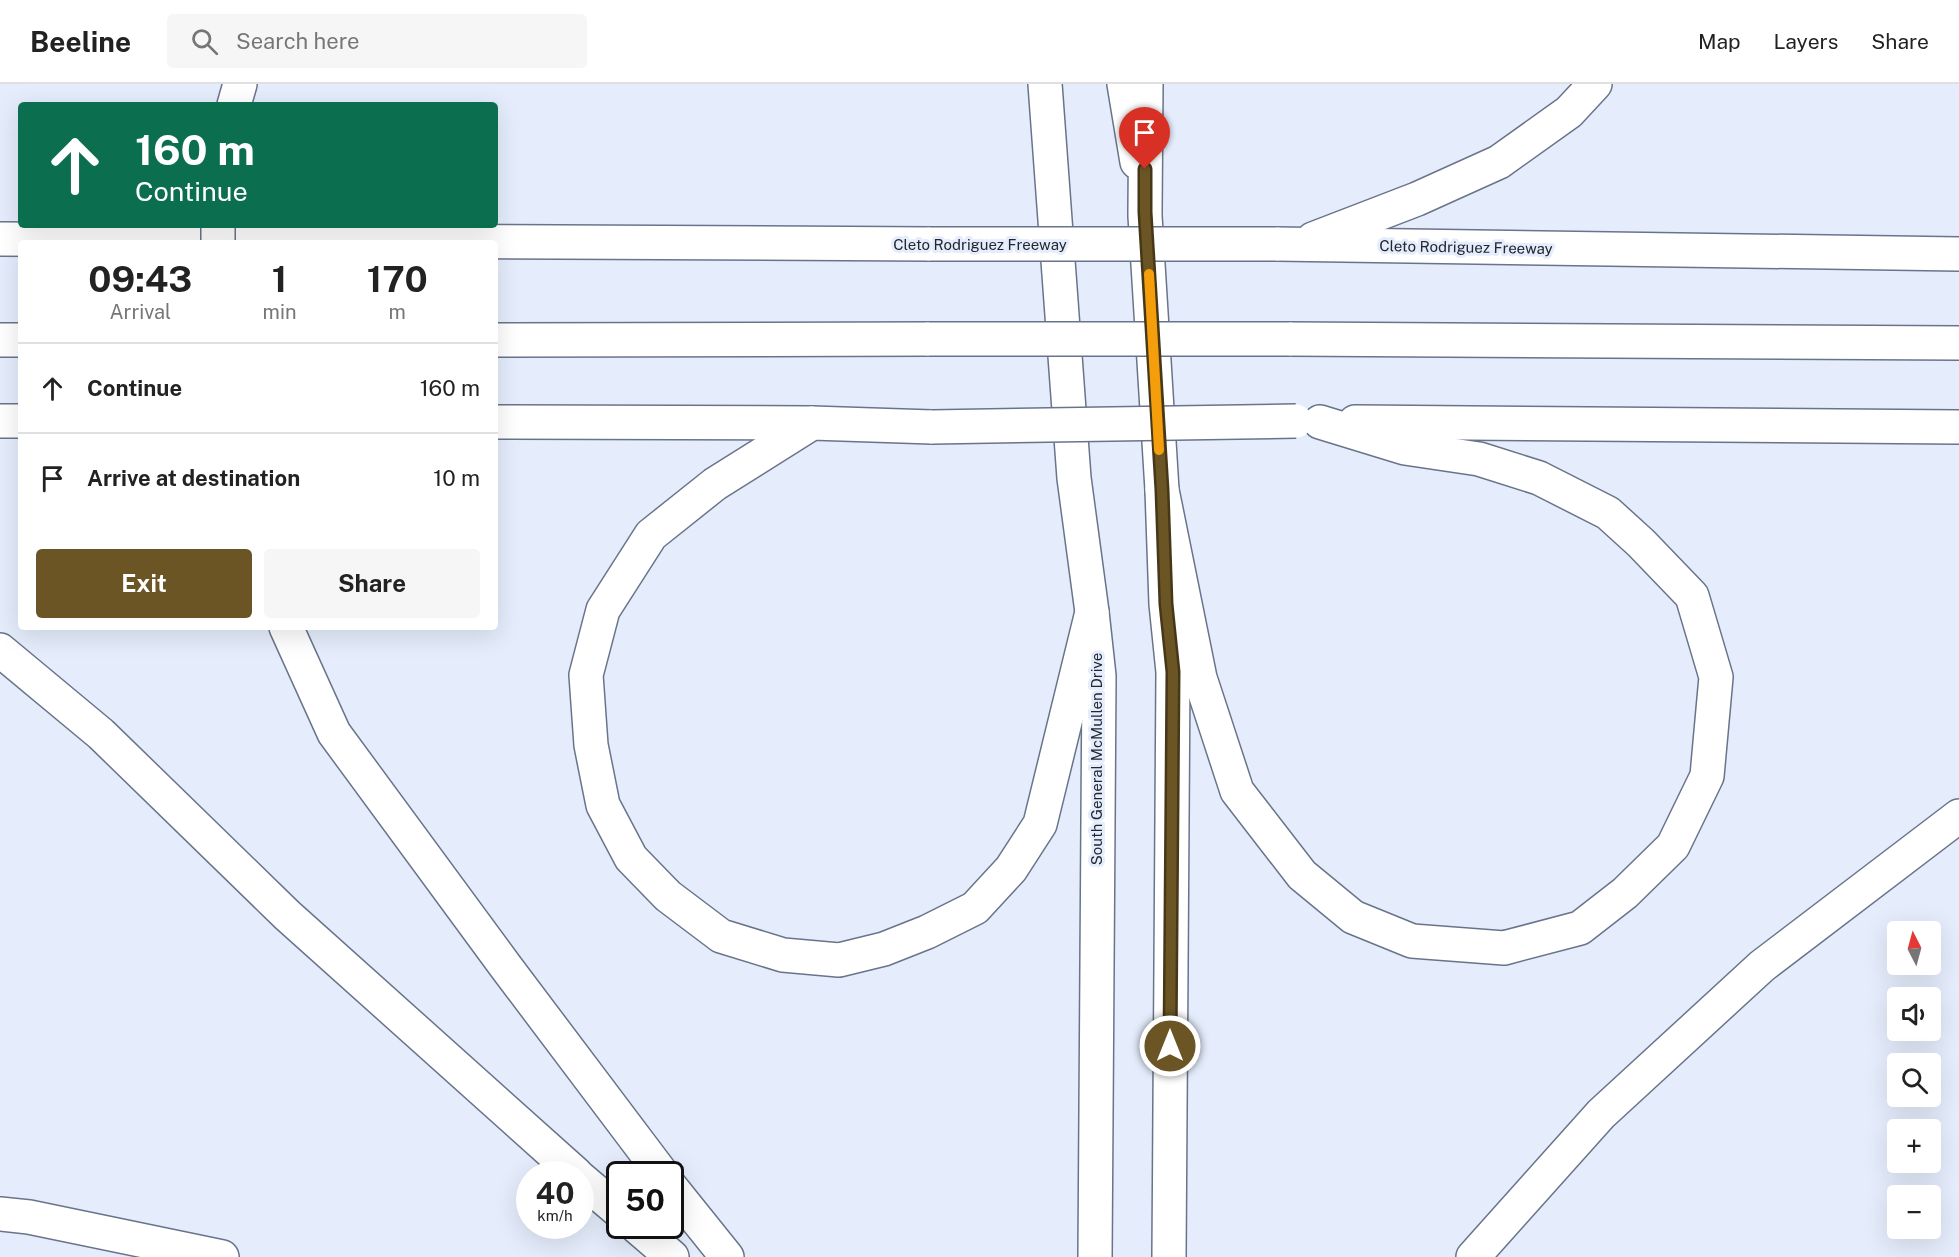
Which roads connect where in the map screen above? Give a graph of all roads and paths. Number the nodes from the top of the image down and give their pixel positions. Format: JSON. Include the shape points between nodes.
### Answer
{"nodes":[{"id":1,"x":1045,"y":84,"type":"edge"},
{"id":2,"x":1124,"y":84,"type":"edge"},
{"id":3,"x":1146,"y":84,"type":"edge"},
{"id":4,"x":1595,"y":84,"type":"edge"},
{"id":5,"x":1145,"y":212,"type":"junction"},
{"id":6,"x":0,"y":239,"type":"edge"},
{"id":7,"x":232,"y":240,"type":"edge"},
{"id":8,"x":498,"y":241,"type":"edge"},
{"id":9,"x":1286,"y":245,"type":"junction"},
{"id":10,"x":1959,"y":254,"type":"edge"},
{"id":11,"x":0,"y":340,"type":"edge"},
{"id":12,"x":18,"y":340,"type":"edge"},
{"id":13,"x":498,"y":340,"type":"edge"},
{"id":14,"x":1959,"y":343,"type":"edge"},
{"id":15,"x":0,"y":421,"type":"edge"},
{"id":16,"x":18,"y":421,"type":"edge"},
{"id":17,"x":1308,"y":421,"type":"junction"},
{"id":18,"x":498,"y":422,"type":"edge"},
{"id":19,"x":812,"y":423,"type":"junction"},
{"id":20,"x":1959,"y":427,"type":"edge"},
{"id":21,"x":1162,"y":490,"type":"junction"},
{"id":22,"x":1092,"y":612,"type":"junction"},
{"id":23,"x":287,"y":630,"type":"edge"},
{"id":24,"x":0,"y":650,"type":"edge"},
{"id":25,"x":1959,"y":816,"type":"edge"},
{"id":26,"x":561,"y":1161,"type":"edge"},
{"id":27,"x":652,"y":1161,"type":"edge"},
{"id":28,"x":594,"y":1190,"type":"edge"},
{"id":29,"x":606,"y":1200,"type":"edge"},
{"id":30,"x":684,"y":1203,"type":"edge"},
{"id":31,"x":0,"y":1214,"type":"edge"},
{"id":32,"x":651,"y":1239,"type":"edge"},
{"id":33,"x":222,"y":1257,"type":"edge"},
{"id":34,"x":672,"y":1257,"type":"edge"},
{"id":35,"x":727,"y":1257,"type":"edge"},
{"id":36,"x":1095,"y":1257,"type":"edge"},
{"id":37,"x":1169,"y":1257,"type":"edge"},
{"id":38,"x":1473,"y":1257,"type":"edge"}],
"edges":[{"from":1,"to":22,"type":"main road","name":"South General McMullen Drive","via":[[1074,478]]},
{"from":2,"to":5,"type":"main road"},
{"from":3,"to":5,"type":"main road"},
{"from":4,"to":9,"type":"main road","via":[[1569,112],[1499,162],[1417,199]]},
{"from":5,"to":21,"type":"main road"},
{"from":6,"to":7,"type":"main road","name":"Cleto Rodriguez Freeway","bridge":true},
{"from":8,"to":9,"type":"main road","name":"Cleto Rodriguez Freeway","bridge":true},
{"from":9,"to":10,"type":"main road","name":"Cleto Rodriguez Freeway"},
{"from":11,"to":12,"type":"main road"},
{"from":13,"to":14,"type":"main road","bridge":true},
{"from":15,"to":16,"type":"main road"},
{"from":17,"to":19,"type":"main road","bridge":true,"via":[[932,427]]},
{"from":17,"to":20,"type":"main road"},
{"from":17,"to":21,"type":"main road","via":[[1405,448],[1479,459],[1539,478],[1608,513],[1692,596],[1716,677],[1707,776],[1673,846],[1625,893],[1580,928],[1504,948],[1412,941],[1353,917],[1302,875],[1237,791],[1200,678]]},
{"from":18,"to":19,"type":"main road"},
{"from":19,"to":22,"type":"main road","via":[[715,484],[651,536],[603,610],[586,675],[591,745],[603,805],[631,858],[668,896],[721,936],[783,955],[839,960],[884,949],[975,908],[1011,869],[1040,824]]},
{"from":21,"to":37,"type":"main road","via":[[1173,672]]},
{"from":22,"to":36,"type":"main road","name":"South General McMullen Drive","via":[[1099,676]]},
{"from":23,"to":27,"type":"main road","via":[[334,733]]},
{"from":24,"to":26,"type":"main road","via":[[101,734],[287,915]]},
{"from":25,"to":38,"type":"main road","via":[[1762,966],[1600,1114]]},
{"from":28,"to":29,"type":"main road"},
{"from":30,"to":35,"type":"main road"},
{"from":31,"to":33,"type":"main road"},
{"from":32,"to":34,"type":"main road"}]}
